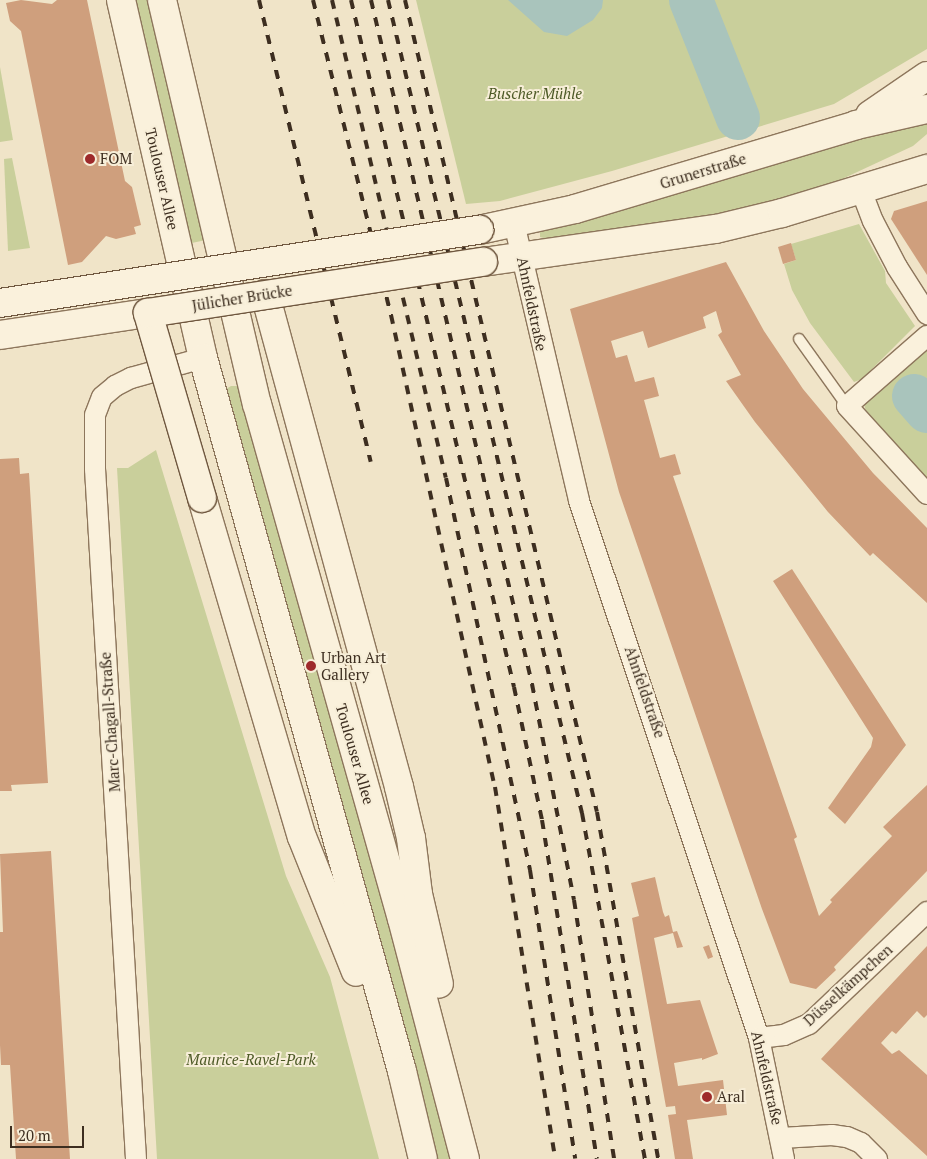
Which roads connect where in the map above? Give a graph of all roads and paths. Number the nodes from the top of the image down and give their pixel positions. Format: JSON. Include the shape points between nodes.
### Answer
{"nodes":[{"id":1,"x":121,"y":0,"type":"edge"},
{"id":2,"x":162,"y":0,"type":"edge"},
{"id":3,"x":927,"y":76,"type":"edge"},
{"id":4,"x":927,"y":109,"type":"edge"},
{"id":5,"x":856,"y":124,"type":"junction"},
{"id":6,"x":927,"y":148,"type":"edge"},
{"id":7,"x":927,"y":169,"type":"edge"},
{"id":8,"x":896,"y":179,"type":"junction"},
{"id":9,"x":861,"y":190,"type":"junction"},
{"id":10,"x":514,"y":223,"type":"junction"},
{"id":11,"x":522,"y":258,"type":"junction"},
{"id":12,"x":265,"y":294,"type":"junction"},
{"id":13,"x":0,"y":303,"type":"edge"},
{"id":14,"x":148,"y":313,"type":"junction"},
{"id":15,"x":927,"y":314,"type":"edge"},
{"id":16,"x":236,"y":320,"type":"junction"},
{"id":17,"x":0,"y":335,"type":"edge"},
{"id":18,"x":927,"y":336,"type":"edge"},
{"id":19,"x":798,"y":339,"type":"dead end"},
{"id":20,"x":204,"y":358,"type":"junction"},
{"id":21,"x":847,"y":406,"type":"junction"},
{"id":22,"x":927,"y":494,"type":"edge"},
{"id":23,"x":927,"y":912,"type":"edge"},
{"id":24,"x":759,"y":1038,"type":"junction"},
{"id":25,"x":436,"y":1047,"type":"junction"},
{"id":26,"x":402,"y":1071,"type":"junction"},
{"id":27,"x":781,"y":1138,"type":"junction"},
{"id":28,"x":136,"y":1159,"type":"edge"},
{"id":29,"x":422,"y":1159,"type":"edge"},
{"id":30,"x":465,"y":1159,"type":"edge"},
{"id":31,"x":784,"y":1159,"type":"edge"},
{"id":32,"x":877,"y":1159,"type":"edge"}],
"edges":[{"from":1,"to":20,"type":"main road","name":"Toulouser Allee"},
{"from":2,"to":16,"type":"main road","name":"Toulouser Allee"},
{"from":3,"to":5,"type":"main road"},
{"from":4,"to":5,"type":"main road","name":"Grunerstraße"},
{"from":5,"to":10,"type":"main road","name":"Grunerstraße","via":[[575,210]]},
{"from":6,"to":8,"type":"main road"},
{"from":7,"to":8,"type":"main road"},
{"from":8,"to":9,"type":"main road"},
{"from":9,"to":11,"type":"main road","via":[[716,229]]},
{"from":9,"to":15,"type":"street","via":[[889,252]]},
{"from":10,"to":11,"type":"street","name":"Ahnfeldstraße"},
{"from":10,"to":13,"type":"main road","name":"Grunerstraße","bridge":true},
{"from":11,"to":12,"type":"main road","name":"Jülicher Brücke","bridge":true},
{"from":11,"to":24,"type":"street","name":"Ahnfeldstraße","via":[[579,501]]},
{"from":12,"to":14,"type":"main road","name":"Jülicher Brücke","bridge":true},
{"from":12,"to":25,"type":"main road","via":[[411,838],[418,894],[441,992]]},
{"from":14,"to":17,"type":"main road","name":"Jülicher Brücke"},
{"from":14,"to":26,"type":"main road","bridge":true,"via":[[302,837],[346,941],[372,1023]]},
{"from":16,"to":20,"type":"main road","name":"Toulouser Allee","via":[[229,345]]},
{"from":16,"to":25,"type":"main road","name":"Toulouser Allee","via":[[285,509]]},
{"from":18,"to":21,"type":"street"},
{"from":19,"to":21,"type":"lane"},
{"from":20,"to":26,"type":"main road","name":"Toulouser Allee"},
{"from":20,"to":28,"type":"street","name":"Marc-Chagall-Straße","via":[[131,378],[115,386],[102,397],[95,415],[94,469]]},
{"from":21,"to":22,"type":"street"},
{"from":23,"to":24,"type":"street","name":"Düsselkämpchen","via":[[809,1024],[784,1035]]},
{"from":24,"to":27,"type":"street","name":"Ahnfeldstraße"},
{"from":25,"to":30,"type":"main road","name":"Toulouser Allee"},
{"from":26,"to":29,"type":"main road","name":"Toulouser Allee"},
{"from":27,"to":31,"type":"street","name":"Ahnfeldstraße"},
{"from":27,"to":32,"type":"street","via":[[848,1137],[861,1143]]}]}
